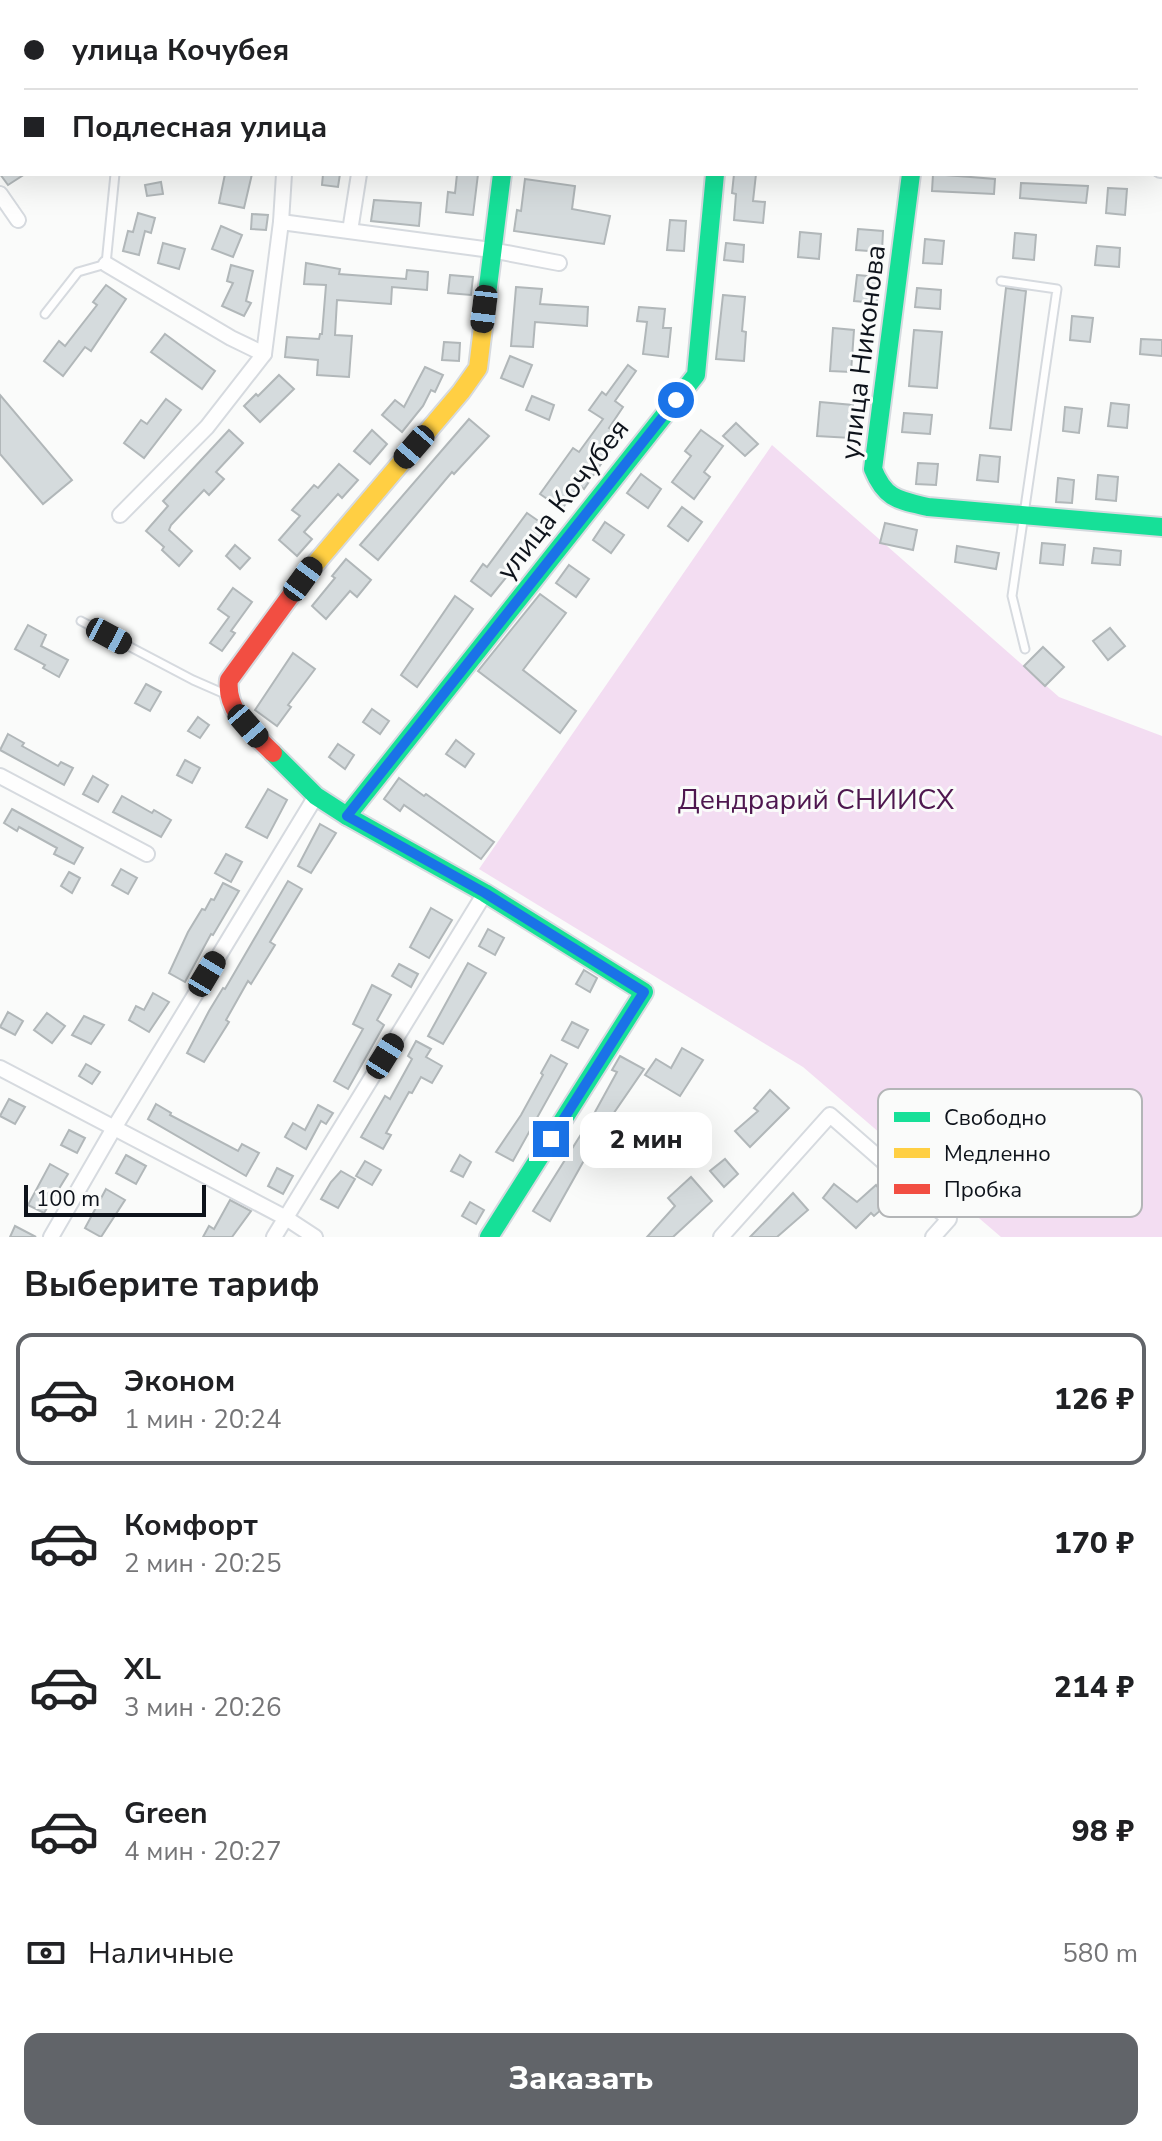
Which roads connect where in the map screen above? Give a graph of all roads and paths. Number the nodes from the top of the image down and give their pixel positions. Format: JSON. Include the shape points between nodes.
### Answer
{"nodes":[{"id":1,"x":115,"y":176,"type":"edge"},
{"id":2,"x":284,"y":176,"type":"edge"},
{"id":3,"x":359,"y":176,"type":"edge"},
{"id":4,"x":502,"y":176,"type":"edge"},
{"id":5,"x":715,"y":176,"type":"edge"},
{"id":6,"x":911,"y":176,"type":"edge"},
{"id":7,"x":0,"y":194,"type":"edge"},
{"id":8,"x":18,"y":220,"type":"dead end"},
{"id":9,"x":281,"y":222,"type":"junction"},
{"id":10,"x":350,"y":231,"type":"junction"},
{"id":11,"x":491,"y":250,"type":"junction"},
{"id":12,"x":559,"y":263,"type":"dead end"},
{"id":13,"x":106,"y":264,"type":"junction"},
{"id":14,"x":1001,"y":281,"type":"dead end"},
{"id":15,"x":45,"y":314,"type":"dead end"},
{"id":16,"x":264,"y":354,"type":"junction"},
{"id":17,"x":1023,"y":514,"type":"junction"},
{"id":18,"x":120,"y":515,"type":"dead end"},
{"id":19,"x":1162,"y":527,"type":"edge"},
{"id":20,"x":81,"y":621,"type":"dead end"},
{"id":21,"x":1025,"y":649,"type":"dead end"},
{"id":22,"x":228,"y":688,"type":"junction"},
{"id":23,"x":0,"y":776,"type":"edge"},
{"id":24,"x":316,"y":796,"type":"junction"},
{"id":25,"x":347,"y":816,"type":"junction"},
{"id":26,"x":147,"y":854,"type":"dead end"},
{"id":27,"x":485,"y":893,"type":"junction"},
{"id":28,"x":0,"y":1068,"type":"edge"},
{"id":29,"x":114,"y":1128,"type":"junction"},
{"id":30,"x":878,"y":1157,"type":"edge"},
{"id":31,"x":947,"y":1217,"type":"edge"},
{"id":32,"x":286,"y":1218,"type":"junction"},
{"id":33,"x":51,"y":1237,"type":"edge"},
{"id":34,"x":274,"y":1237,"type":"edge"},
{"id":35,"x":315,"y":1237,"type":"edge"},
{"id":36,"x":489,"y":1237,"type":"edge"},
{"id":37,"x":721,"y":1237,"type":"edge"},
{"id":38,"x":933,"y":1237,"type":"edge"}],
"edges":[{"from":1,"to":13,"type":"lane"},
{"from":2,"to":9,"type":"street"},
{"from":3,"to":10,"type":"street"},
{"from":4,"to":11,"type":"street"},
{"from":5,"to":25,"type":"street","name":"улица Кочубея","via":[[696,375]]},
{"from":6,"to":17,"type":"street","name":"улица Никонова","via":[[873,469],[880,487],[901,501]]},
{"from":7,"to":8,"type":"street"},
{"from":9,"to":10,"type":"street"},
{"from":9,"to":16,"type":"street"},
{"from":10,"to":11,"type":"street"},
{"from":11,"to":12,"type":"street"},
{"from":11,"to":22,"type":"street","via":[[478,368],[321,554]]},
{"from":13,"to":15,"type":"lane","via":[[78,272]]},
{"from":13,"to":16,"type":"street"},
{"from":14,"to":17,"type":"lane","via":[[1057,289]]},
{"from":16,"to":18,"type":"street","via":[[207,427]]},
{"from":17,"to":19,"type":"street","name":"улица Никонова"},
{"from":17,"to":21,"type":"lane","via":[[1012,596]]},
{"from":20,"to":22,"type":"lane","via":[[193,680]]},
{"from":22,"to":24,"type":"street","via":[[232,708]]},
{"from":23,"to":26,"type":"street"},
{"from":24,"to":25,"type":"street"},
{"from":24,"to":29,"type":"street"},
{"from":25,"to":27,"type":"street"},
{"from":27,"to":32,"type":"street"},
{"from":27,"to":36,"type":"street","via":[[644,992]]},
{"from":28,"to":29,"type":"street"},
{"from":29,"to":32,"type":"street"},
{"from":29,"to":33,"type":"street"},
{"from":30,"to":37,"type":"street","via":[[830,1115]]},
{"from":31,"to":38,"type":"street"},
{"from":32,"to":34,"type":"street"},
{"from":32,"to":35,"type":"street"}]}
